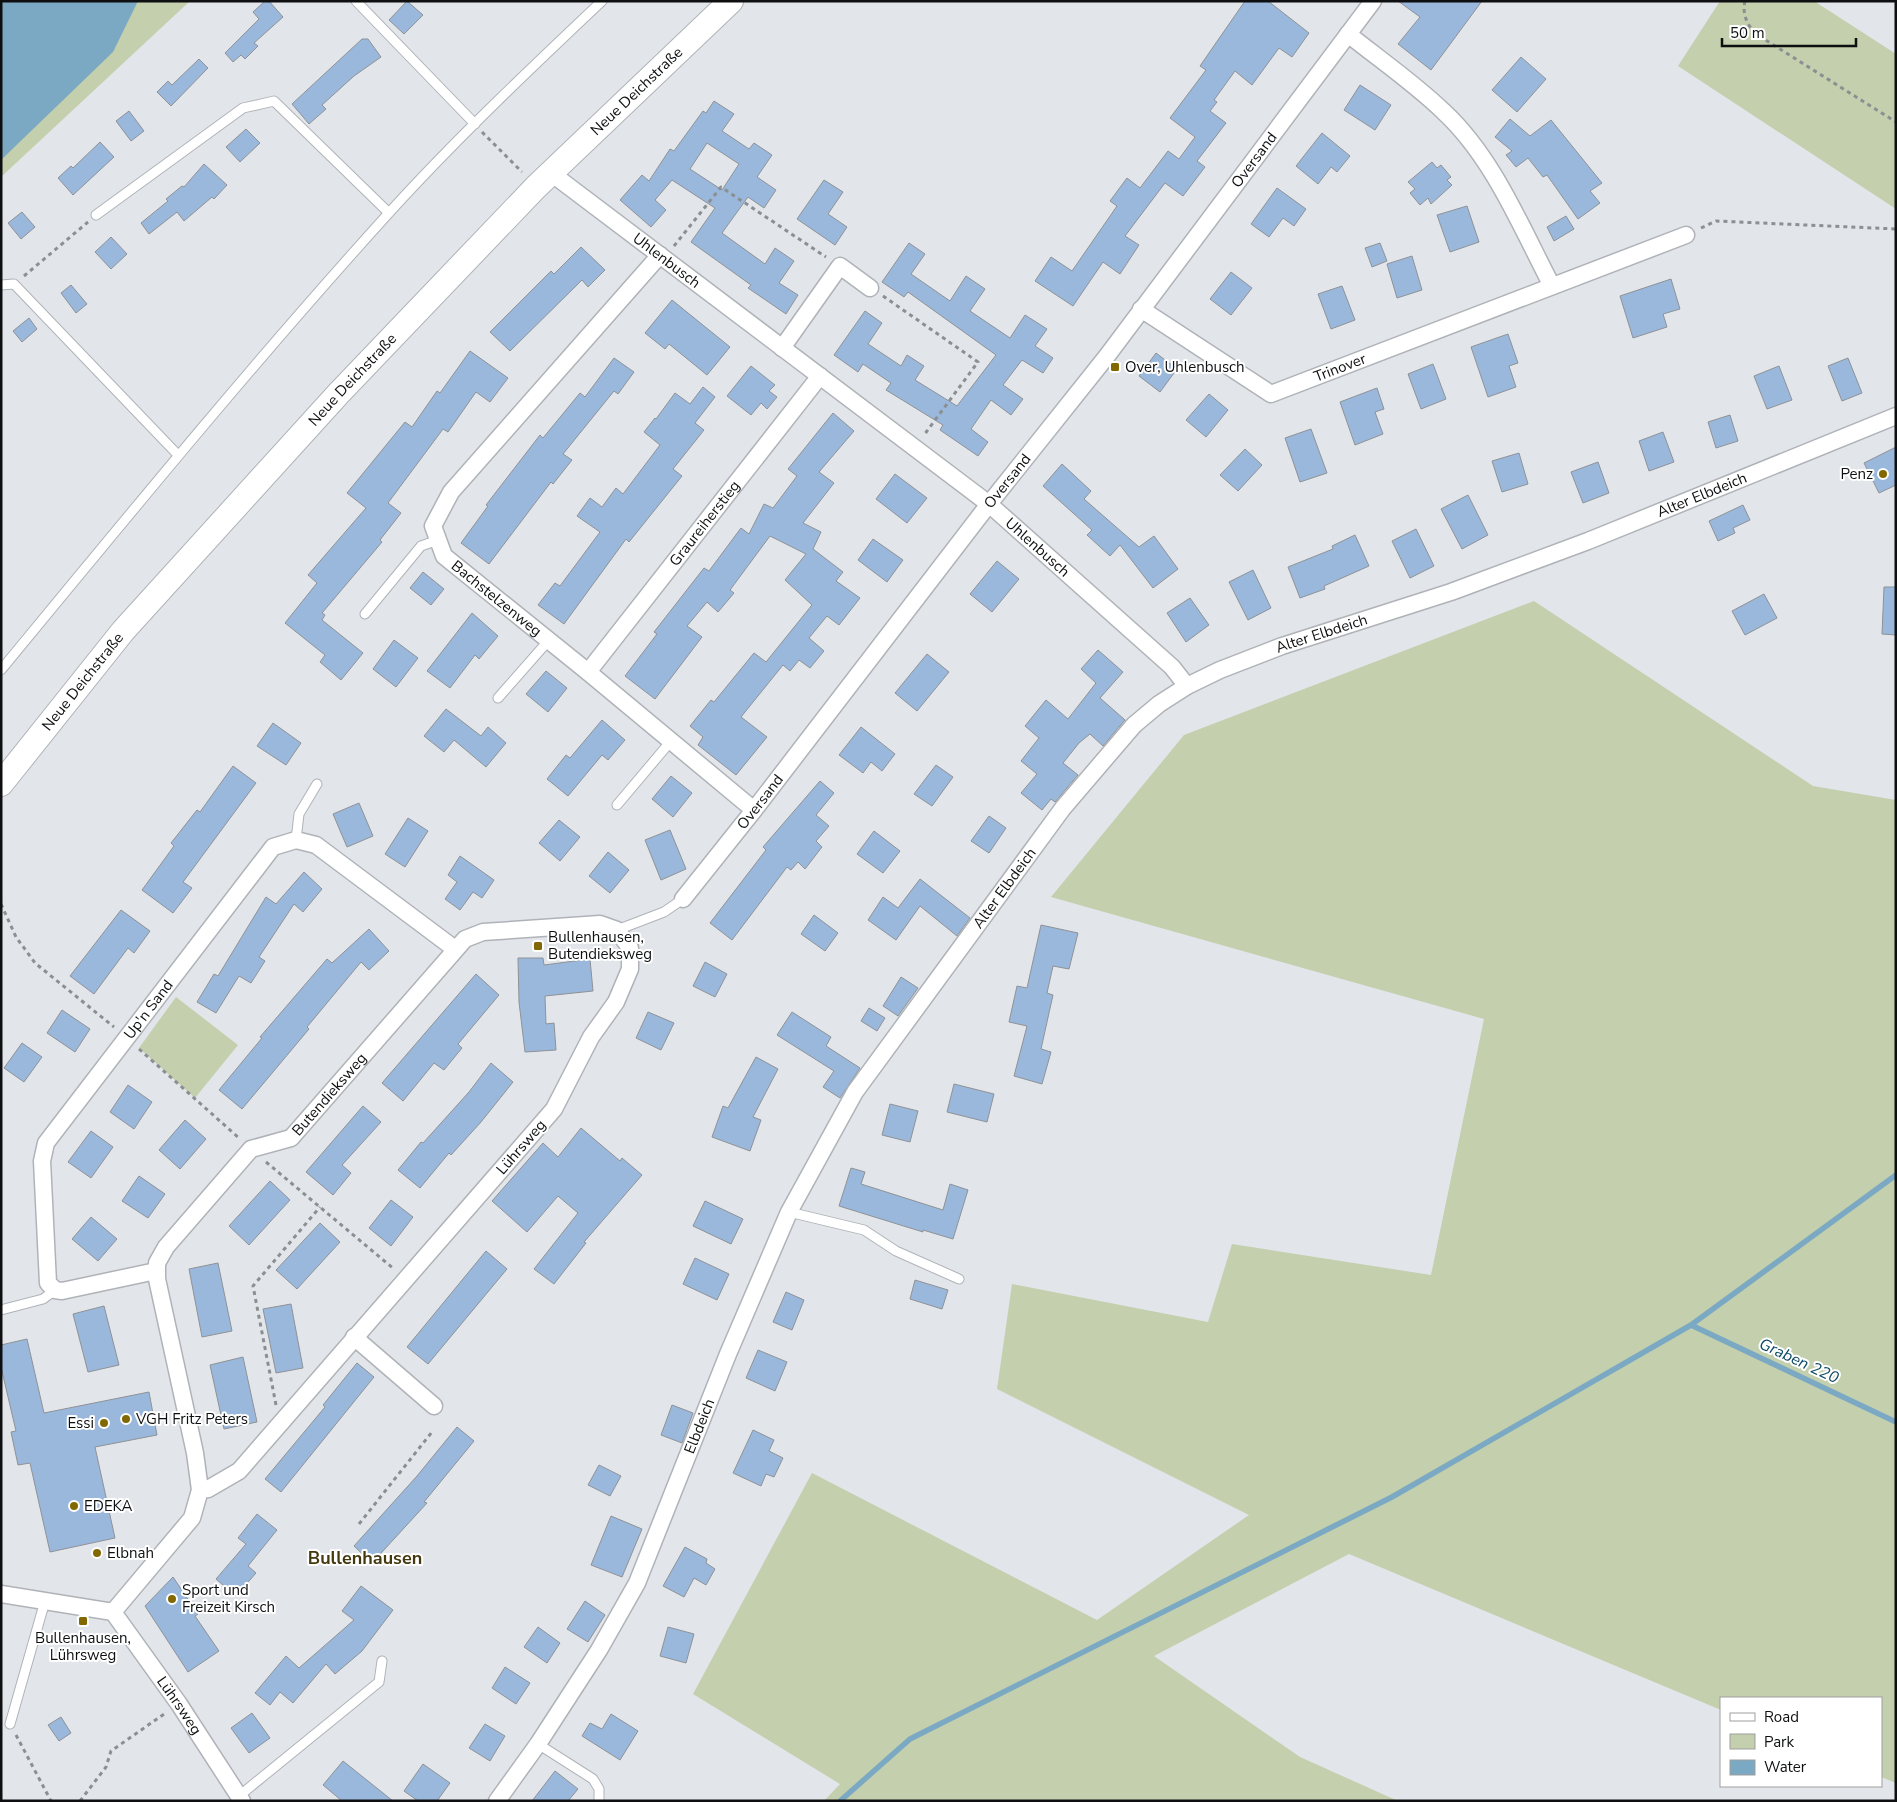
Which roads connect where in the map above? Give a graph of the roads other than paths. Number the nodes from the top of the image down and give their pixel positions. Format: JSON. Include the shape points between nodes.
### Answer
{"nodes":[{"id":1,"x":356,"y":1,"type":"edge"},
{"id":2,"x":602,"y":1,"type":"edge"},
{"id":3,"x":731,"y":1,"type":"edge"},
{"id":4,"x":1372,"y":1,"type":"edge"},
{"id":5,"x":1348,"y":34,"type":"junction"},
{"id":6,"x":475,"y":124,"type":"junction"},
{"id":7,"x":543,"y":180,"type":"junction"},
{"id":8,"x":388,"y":213,"type":"junction"},
{"id":9,"x":96,"y":215,"type":"road end"},
{"id":10,"x":1686,"y":235,"type":"road end"},
{"id":11,"x":662,"y":257,"type":"junction"},
{"id":12,"x":1,"y":284,"type":"edge"},
{"id":13,"x":1552,"y":286,"type":"junction"},
{"id":14,"x":870,"y":288,"type":"road end"},
{"id":15,"x":1141,"y":309,"type":"junction"},
{"id":16,"x":782,"y":348,"type":"junction"},
{"id":17,"x":820,"y":376,"type":"junction"},
{"id":18,"x":1896,"y":416,"type":"edge"},
{"id":19,"x":178,"y":455,"type":"junction"},
{"id":20,"x":989,"y":504,"type":"junction"},
{"id":21,"x":438,"y":540,"type":"junction"},
{"id":22,"x":366,"y":614,"type":"dead end"},
{"id":23,"x":549,"y":640,"type":"junction"},
{"id":24,"x":1,"y":670,"type":"edge"},
{"id":25,"x":588,"y":672,"type":"junction"},
{"id":26,"x":1187,"y":686,"type":"junction"},
{"id":27,"x":498,"y":698,"type":"dead end"},
{"id":28,"x":671,"y":740,"type":"junction"},
{"id":29,"x":1,"y":784,"type":"edge"},
{"id":30,"x":317,"y":784,"type":"dead end"},
{"id":31,"x":617,"y":806,"type":"dead end"},
{"id":32,"x":754,"y":810,"type":"junction"},
{"id":33,"x":296,"y":840,"type":"junction"},
{"id":34,"x":683,"y":899,"type":"joint"},
{"id":35,"x":617,"y":930,"type":"junction"},
{"id":36,"x":455,"y":949,"type":"junction"},
{"id":37,"x":889,"y":1045,"type":"joint"},
{"id":38,"x":789,"y":1212,"type":"junction"},
{"id":39,"x":156,"y":1271,"type":"junction"},
{"id":40,"x":959,"y":1279,"type":"dead end"},
{"id":41,"x":55,"y":1290,"type":"junction"},
{"id":42,"x":1,"y":1310,"type":"edge"},
{"id":43,"x":354,"y":1337,"type":"junction"},
{"id":44,"x":434,"y":1406,"type":"dead end"},
{"id":45,"x":200,"y":1490,"type":"junction"},
{"id":46,"x":1,"y":1594,"type":"edge"},
{"id":47,"x":45,"y":1601,"type":"junction"},
{"id":48,"x":113,"y":1612,"type":"junction"},
{"id":49,"x":382,"y":1662,"type":"dead end"},
{"id":50,"x":10,"y":1724,"type":"road end"},
{"id":51,"x":538,"y":1744,"type":"junction"},
{"id":52,"x":240,"y":1798,"type":"edge"},
{"id":53,"x":497,"y":1801,"type":"edge"},
{"id":54,"x":599,"y":1801,"type":"edge"}],
"edges":[{"from":1,"to":6,"type":"lane"},
{"from":2,"to":6,"type":"lane"},
{"from":3,"to":7,"type":"street","name":"Neue Deichstraße"},
{"from":4,"to":5,"type":"street","name":"Oversand"},
{"from":5,"to":13,"type":"street","via":[[1444,111],[1470,142],[1499,185]]},
{"from":5,"to":15,"type":"street","name":"Oversand"},
{"from":6,"to":8,"type":"lane"},
{"from":7,"to":11,"type":"street","name":"Uhlenbusch"},
{"from":7,"to":29,"type":"street","name":"Neue Deichstraße","via":[[339,393],[123,630]]},
{"from":8,"to":9,"type":"lane","via":[[274,101],[243,108]]},
{"from":8,"to":19,"type":"lane"},
{"from":10,"to":13,"type":"street","name":"Trinover"},
{"from":11,"to":16,"type":"street","name":"Uhlenbusch"},
{"from":11,"to":21,"type":"street","via":[[451,492],[434,526]]},
{"from":12,"to":19,"type":"lane","via":[[14,284]]},
{"from":13,"to":15,"type":"street","name":"Trinover","via":[[1271,394]]},
{"from":14,"to":16,"type":"street","via":[[840,266]]},
{"from":15,"to":20,"type":"street","name":"Oversand"},
{"from":16,"to":17,"type":"street","name":"Uhlenbusch"},
{"from":17,"to":20,"type":"street","name":"Uhlenbusch"},
{"from":17,"to":25,"type":"street","name":"Graureiherstieg"},
{"from":18,"to":26,"type":"street","name":"Alter Elbdeich","via":[[1588,541],[1451,592],[1282,646]]},
{"from":19,"to":24,"type":"lane"},
{"from":20,"to":26,"type":"street","name":"Uhlenbusch","via":[[1172,667]]},
{"from":20,"to":32,"type":"street","name":"Oversand"},
{"from":21,"to":22,"type":"lane","via":[[421,546]]},
{"from":21,"to":23,"type":"street","name":"Bachstelzenweg","via":[[444,556]]},
{"from":23,"to":25,"type":"street","name":"Bachstelzenweg"},
{"from":23,"to":27,"type":"lane"},
{"from":25,"to":28,"type":"street","name":"Bachstelzenweg"},
{"from":26,"to":37,"type":"street","name":"Alter Elbdeich","via":[[1134,725],[1092,772]]},
{"from":28,"to":31,"type":"lane"},
{"from":28,"to":32,"type":"street","name":"Bachstelzenweg"},
{"from":30,"to":33,"type":"lane","via":[[299,814]]},
{"from":32,"to":34,"type":"street","name":"Oversand"},
{"from":33,"to":36,"type":"street","via":[[316,845]]},
{"from":33,"to":41,"type":"street","name":"Up'n Sand","via":[[273,847],[46,1143],[42,1161],[46,1276],[48,1284]]},
{"from":34,"to":35,"type":"lane","name":"Oversand","via":[[664,912]]},
{"from":35,"to":36,"type":"street","name":"Butendieksweg","via":[[591,924],[483,932],[464,939]]},
{"from":35,"to":43,"type":"street","name":"Lührsweg","via":[[630,948],[630,969],[616,1002],[591,1037],[554,1109]]},
{"from":36,"to":39,"type":"street","name":"Butendieksweg","via":[[291,1138],[251,1149],[166,1247]]},
{"from":37,"to":38,"type":"street","name":"Elbdeich","via":[[855,1092]]},
{"from":38,"to":40,"type":"lane","via":[[864,1230],[896,1251]]},
{"from":38,"to":51,"type":"street","name":"Elbdeich","via":[[728,1354],[637,1584]]},
{"from":39,"to":41,"type":"street","via":[[72,1290]]},
{"from":39,"to":45,"type":"street"},
{"from":41,"to":42,"type":"lane","via":[[43,1299]]},
{"from":43,"to":44,"type":"street"},
{"from":43,"to":45,"type":"street","name":"Lührsweg","via":[[239,1471],[208,1489]]},
{"from":45,"to":48,"type":"street","via":[[192,1518]]},
{"from":46,"to":47,"type":"street"},
{"from":47,"to":48,"type":"street"},
{"from":47,"to":50,"type":"lane"},
{"from":48,"to":52,"type":"street","name":"Lührsweg","via":[[179,1704]]},
{"from":49,"to":52,"type":"lane","via":[[379,1682]]},
{"from":51,"to":53,"type":"street","name":"Elbdeich"},
{"from":51,"to":54,"type":"lane","via":[[593,1779],[599,1788]]}]}
